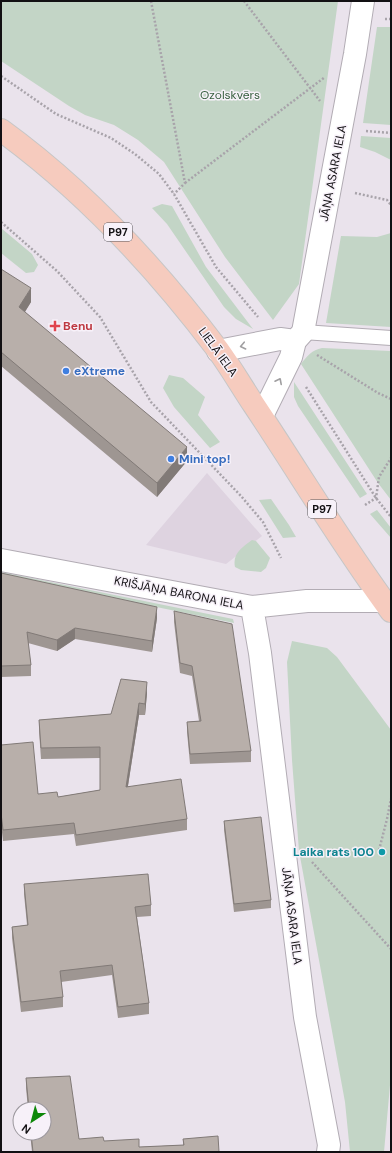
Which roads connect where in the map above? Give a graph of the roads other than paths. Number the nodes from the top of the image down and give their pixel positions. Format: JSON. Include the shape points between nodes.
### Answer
{"nodes":[{"id":1,"x":362,"y":1,"type":"edge"},
{"id":2,"x":1,"y":130,"type":"edge"},
{"id":3,"x":304,"y":336,"type":"junction"},
{"id":4,"x":391,"y":338,"type":"edge"},
{"id":5,"x":218,"y":351,"type":"junction"},
{"id":6,"x":262,"y":416,"type":"junction"},
{"id":7,"x":1,"y":560,"type":"edge"},
{"id":8,"x":387,"y":606,"type":"edge"},
{"id":9,"x":252,"y":607,"type":"junction"},
{"id":10,"x":328,"y":1152,"type":"edge"}],
"edges":[{"from":1,"to":3,"type":"street","name":"JĀŅA ASARA IELA","via":[[355,54]]},
{"from":2,"to":5,"type":"main road","name":"LIELĀ IELA","number":"P97","via":[[111,225],[153,269]]},
{"from":3,"to":4,"type":"lane"},
{"from":3,"to":5,"type":"street","one_way":true},
{"from":6,"to":3,"type":"street","name":"JĀŅA ASARA IELA","one_way":true},
{"from":5,"to":6,"type":"main road","name":"LIELĀ IELA","number":"P97"},
{"from":6,"to":8,"type":"main road","name":"LIELĀ IELA","number":"P97"},
{"from":7,"to":9,"type":"street","name":"KRIŠJĀŅA BARONA IELA"},
{"from":8,"to":9,"type":"street","name":"KRIŠJĀŅA BARONA IELA","via":[[307,601]]},
{"from":9,"to":10,"type":"street","name":"JĀŅA ASARA IELA","via":[[260,653],[305,1017],[330,1145]]}]}
